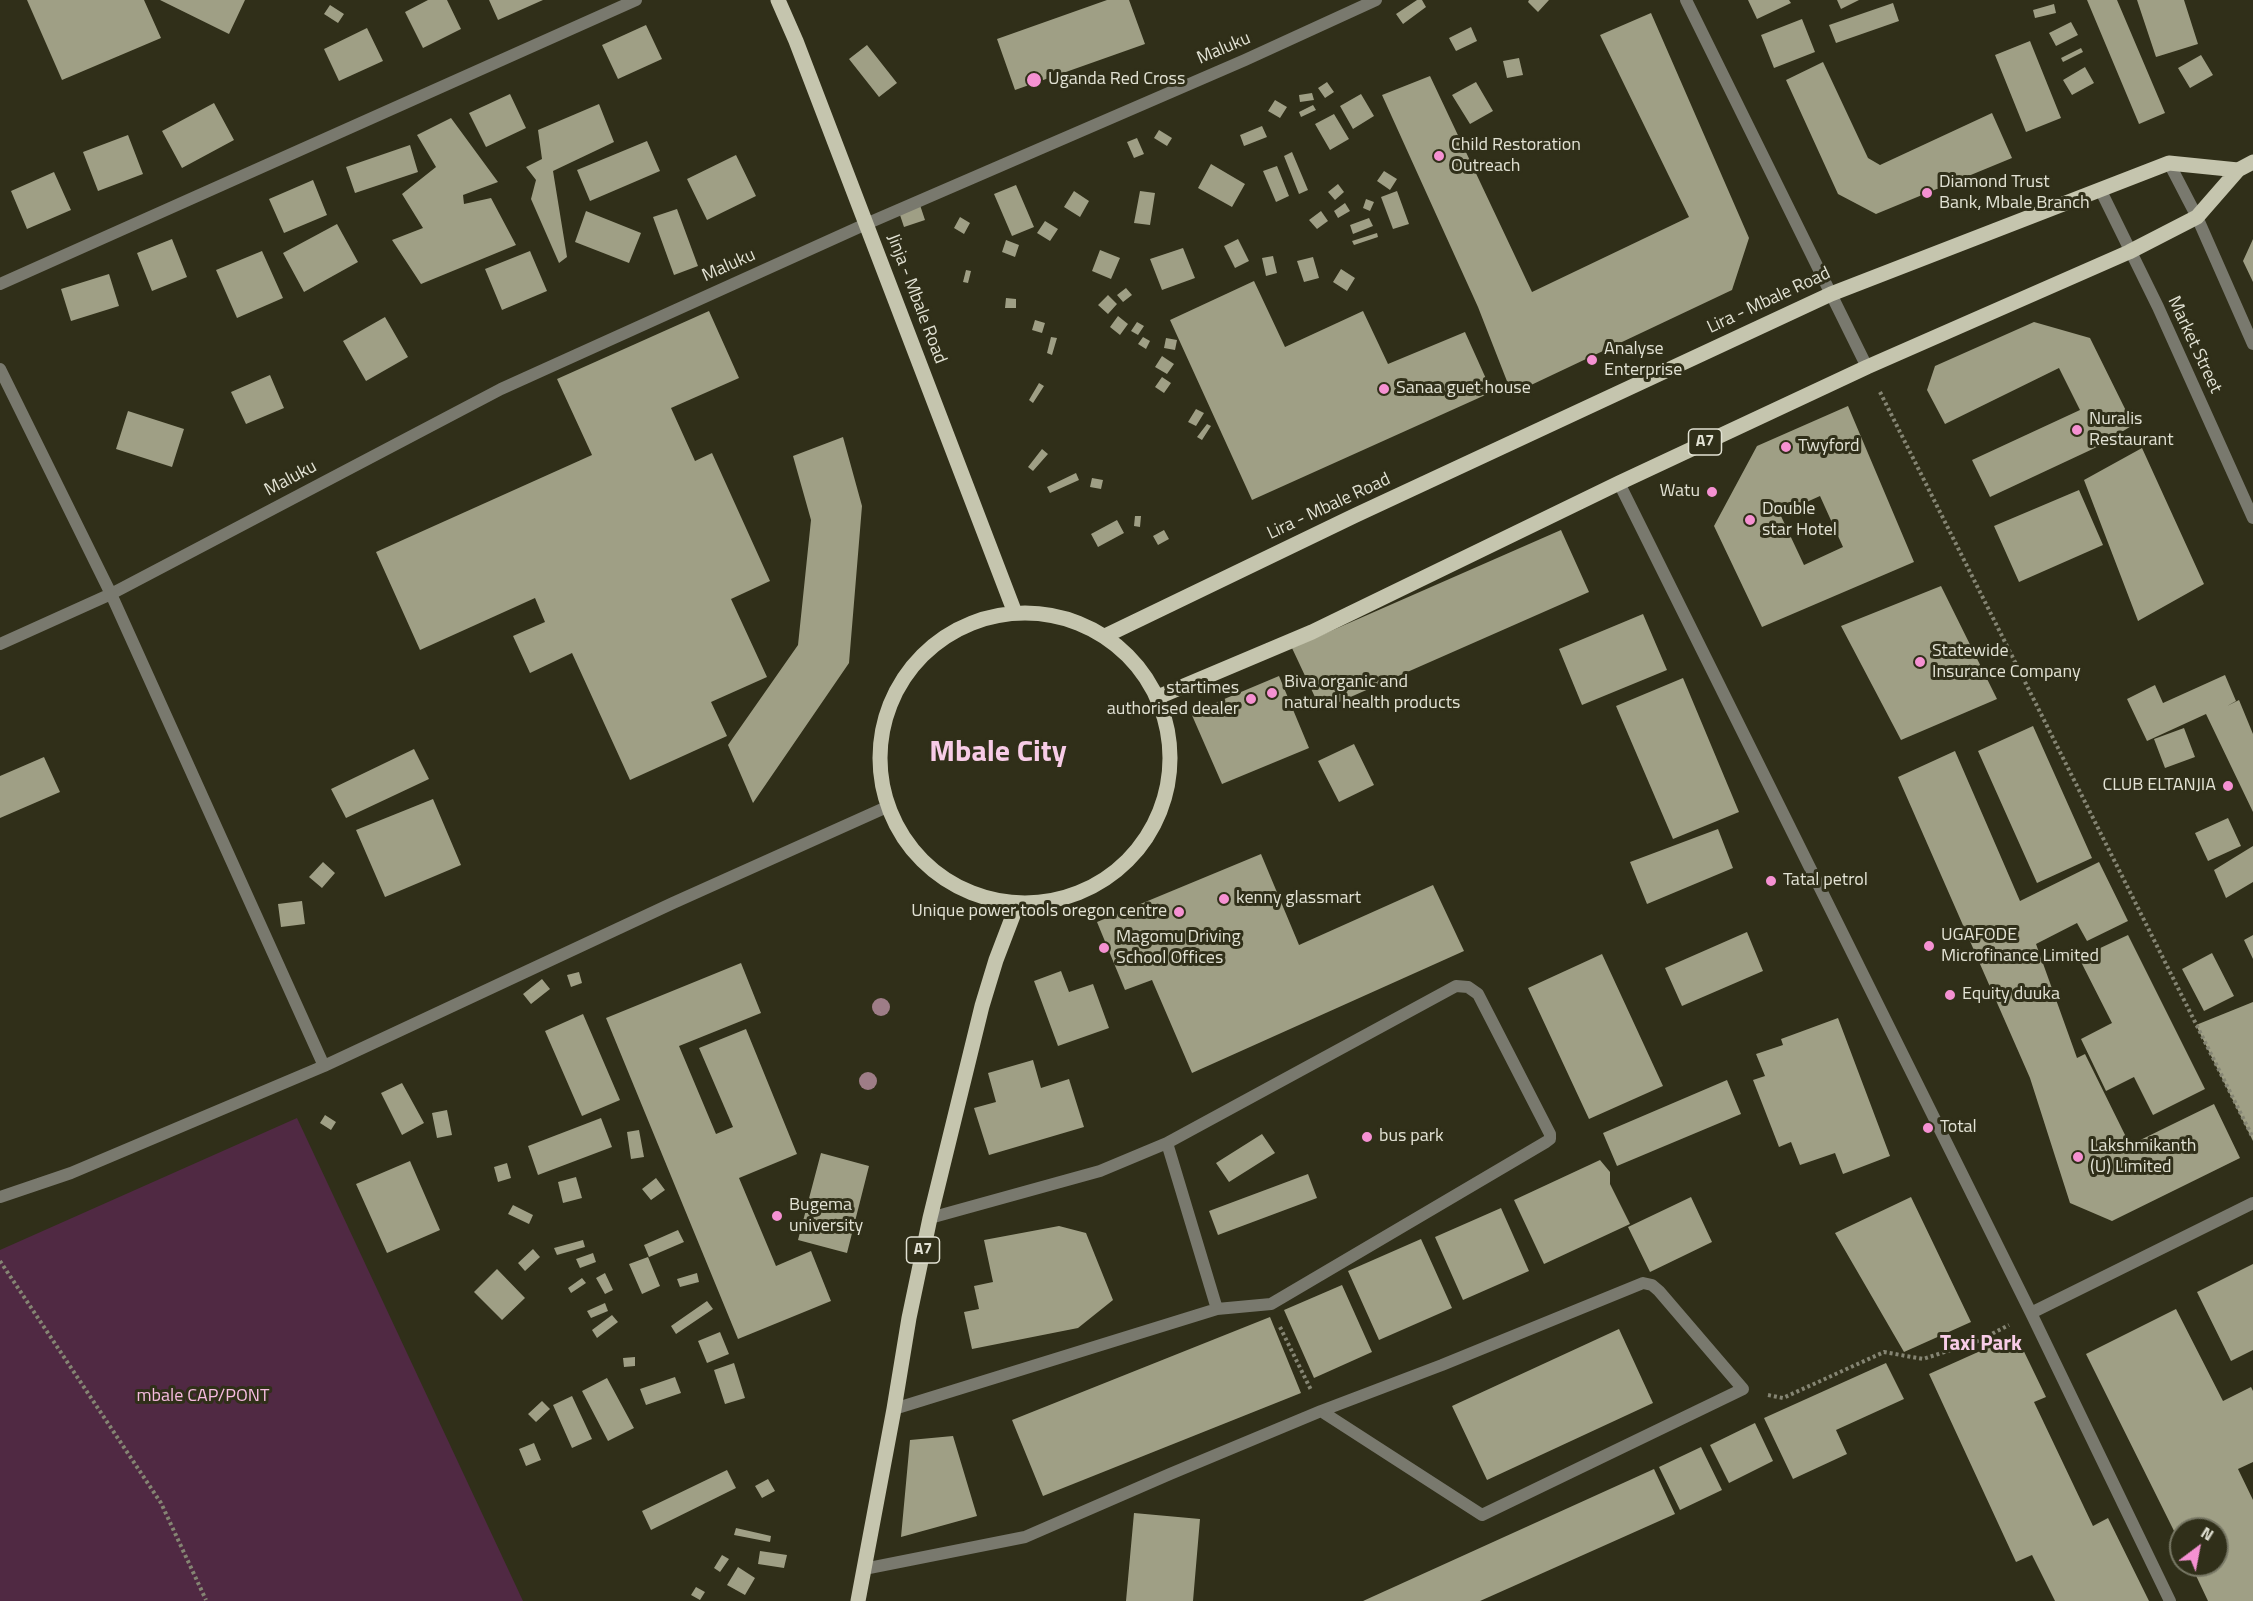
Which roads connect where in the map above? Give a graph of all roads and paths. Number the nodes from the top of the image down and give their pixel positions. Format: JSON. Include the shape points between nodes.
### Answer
{"nodes":[{"id":1,"x":636,"y":0,"type":"edge"},
{"id":2,"x":778,"y":0,"type":"edge"},
{"id":3,"x":1376,"y":0,"type":"edge"},
{"id":4,"x":1686,"y":0,"type":"edge"},
{"id":5,"x":2253,"y":162,"type":"edge"},
{"id":6,"x":2169,"y":163,"type":"junction"},
{"id":7,"x":2238,"y":170,"type":"junction"},
{"id":8,"x":2100,"y":189,"type":"junction"},
{"id":9,"x":2198,"y":217,"type":"junction"},
{"id":10,"x":866,"y":224,"type":"junction"},
{"id":11,"x":2129,"y":252,"type":"junction"},
{"id":12,"x":0,"y":284,"type":"edge"},
{"id":13,"x":1831,"y":294,"type":"junction"},
{"id":14,"x":2253,"y":344,"type":"edge"},
{"id":15,"x":1867,"y":367,"type":"junction"},
{"id":16,"x":0,"y":369,"type":"edge"},
{"id":17,"x":1619,"y":483,"type":"junction"},
{"id":18,"x":2253,"y":518,"type":"edge"},
{"id":19,"x":111,"y":594,"type":"junction"},
{"id":20,"x":1015,"y":612,"type":"junction"},
{"id":21,"x":1105,"y":636,"type":"junction"},
{"id":22,"x":0,"y":644,"type":"edge"},
{"id":23,"x":1158,"y":697,"type":"junction"},
{"id":24,"x":889,"y":806,"type":"junction"},
{"id":25,"x":1017,"y":905,"type":"junction"},
{"id":26,"x":324,"y":1066,"type":"junction"},
{"id":27,"x":2253,"y":1137,"type":"edge"},
{"id":28,"x":1167,"y":1143,"type":"junction"},
{"id":29,"x":0,"y":1197,"type":"edge"},
{"id":30,"x":2253,"y":1203,"type":"edge"},
{"id":31,"x":930,"y":1218,"type":"junction"},
{"id":32,"x":0,"y":1262,"type":"edge"},
{"id":33,"x":1271,"y":1304,"type":"junction"},
{"id":34,"x":1217,"y":1309,"type":"junction"},
{"id":35,"x":2031,"y":1313,"type":"junction"},
{"id":36,"x":1743,"y":1389,"type":"junction"},
{"id":37,"x":894,"y":1409,"type":"junction"},
{"id":38,"x":1321,"y":1411,"type":"junction"},
{"id":39,"x":864,"y":1569,"type":"junction"},
{"id":40,"x":206,"y":1600,"type":"edge"},
{"id":41,"x":858,"y":1601,"type":"edge"},
{"id":42,"x":2170,"y":1601,"type":"edge"}],
"edges":[{"from":1,"to":12,"type":"street"},
{"from":2,"to":10,"type":"main road","name":"Jinja - Mbale Road"},
{"from":3,"to":10,"type":"street","name":"Maluku"},
{"from":4,"to":13,"type":"street"},
{"from":5,"to":7,"type":"main road","number":"A7"},
{"from":6,"to":7,"type":"main road","name":"Lira - Mbale Road"},
{"from":6,"to":8,"type":"main road","name":"Lira - Mbale Road"},
{"from":6,"to":9,"type":"street"},
{"from":7,"to":9,"type":"main road","number":"A7"},
{"from":8,"to":11,"type":"street","name":"Market Street"},
{"from":8,"to":13,"type":"main road","name":"Lira - Mbale Road"},
{"from":9,"to":11,"type":"main road","number":"A7"},
{"from":9,"to":14,"type":"street"},
{"from":10,"to":19,"type":"street","name":"Maluku","via":[[501,388]]},
{"from":10,"to":20,"type":"main road","name":"Jinja - Mbale Road"},
{"from":11,"to":15,"type":"main road","number":"A7"},
{"from":11,"to":18,"type":"street","name":"Market Street","via":[[2158,307]]},
{"from":13,"to":15,"type":"street"},
{"from":13,"to":21,"type":"main road","name":"Lira - Mbale Road","via":[[1356,514]]},
{"from":15,"to":17,"type":"main road","number":"A7"},
{"from":15,"to":27,"type":"path"},
{"from":16,"to":19,"type":"street"},
{"from":17,"to":23,"type":"main road","number":"A7","via":[[1312,632]]},
{"from":17,"to":35,"type":"street"},
{"from":19,"to":22,"type":"street","name":"Maluku"},
{"from":19,"to":26,"type":"street"},
{"from":20,"to":21,"type":"main road","via":[[1058,616]]},
{"from":20,"to":24,"type":"main road","via":[[966,624],[933,644],[900,682],[882,730],[879,766]]},
{"from":21,"to":23,"type":"main road"},
{"from":23,"to":25,"type":"main road","via":[[1172,770],[1159,819],[1131,861],[1100,885],[1052,902]]},
{"from":24,"to":25,"type":"main road","via":[[910,847],[948,882]]},
{"from":24,"to":26,"type":"street"},
{"from":25,"to":31,"type":"main road","number":"A7","via":[[982,1006]]},
{"from":26,"to":29,"type":"street","via":[[71,1173]]},
{"from":28,"to":31,"type":"street","via":[[1100,1171]]},
{"from":28,"to":33,"type":"street","via":[[1456,986],[1468,987],[1478,994],[1550,1139]]},
{"from":28,"to":34,"type":"street"},
{"from":30,"to":35,"type":"street"},
{"from":31,"to":37,"type":"main road","number":"A7"},
{"from":32,"to":40,"type":"path","via":[[161,1503]]},
{"from":33,"to":34,"type":"street"},
{"from":33,"to":38,"type":"path"},
{"from":34,"to":37,"type":"street"},
{"from":35,"to":36,"type":"path","via":[[1976,1342],[1923,1359],[1884,1352],[1783,1398]]},
{"from":35,"to":42,"type":"street"},
{"from":36,"to":38,"type":"street","via":[[1482,1515]]},
{"from":36,"to":38,"type":"street","via":[[1659,1291],[1644,1283]]},
{"from":37,"to":39,"type":"main road","number":"A7"},
{"from":38,"to":39,"type":"street","via":[[1025,1537]]},
{"from":39,"to":41,"type":"main road","number":"A7"}]}
